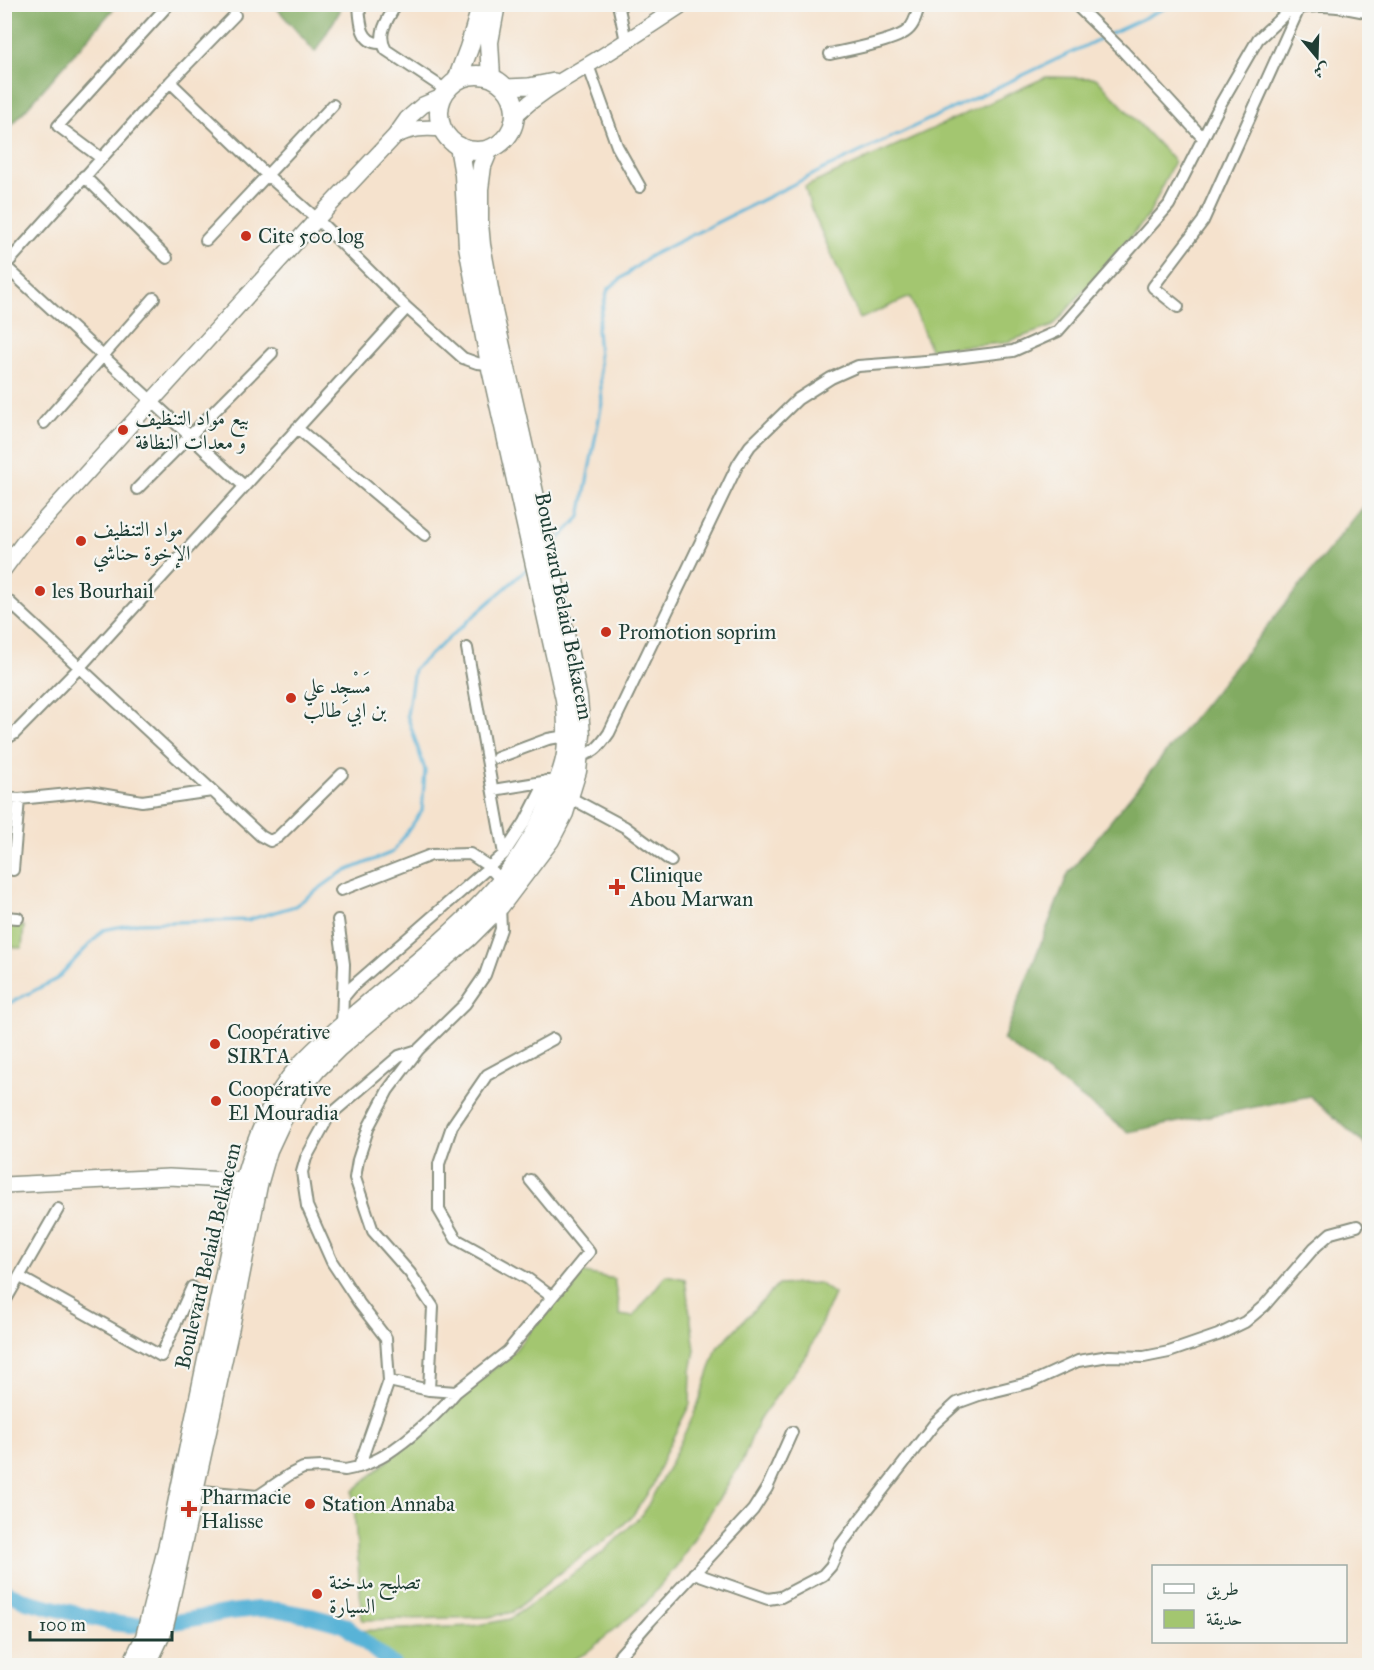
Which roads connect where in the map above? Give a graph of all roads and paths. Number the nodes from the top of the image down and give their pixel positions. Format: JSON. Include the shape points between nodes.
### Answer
{"nodes":[{"id":1,"x":169,"y":4,"type":"edge"},
{"id":2,"x":358,"y":4,"type":"edge"},
{"id":3,"x":396,"y":4,"type":"edge"},
{"id":4,"x":482,"y":4,"type":"edge"},
{"id":5,"x":496,"y":4,"type":"edge"},
{"id":6,"x":618,"y":4,"type":"edge"},
{"id":7,"x":683,"y":4,"type":"edge"},
{"id":8,"x":920,"y":4,"type":"edge"},
{"id":9,"x":1299,"y":6,"type":"edge"},
{"id":10,"x":1347,"y":6,"type":"edge"},
{"id":11,"x":1079,"y":8,"type":"edge"},
{"id":12,"x":1370,"y":13,"type":"edge"},
{"id":13,"x":235,"y":15,"type":"dead end"},
{"id":14,"x":626,"y":41,"type":"junction"},
{"id":15,"x":382,"y":43,"type":"junction"},
{"id":16,"x":830,"y":54,"type":"dead end"},
{"id":17,"x":588,"y":65,"type":"junction"},
{"id":18,"x":491,"y":77,"type":"junction"},
{"id":19,"x":562,"y":78,"type":"junction"},
{"id":20,"x":170,"y":82,"type":"junction"},
{"id":21,"x":506,"y":87,"type":"junction"},
{"id":22,"x":448,"y":89,"type":"junction"},
{"id":23,"x":333,"y":105,"type":"dead end"},
{"id":24,"x":515,"y":115,"type":"junction"},
{"id":25,"x":442,"y":129,"type":"junction"},
{"id":26,"x":395,"y":136,"type":"junction"},
{"id":27,"x":1203,"y":138,"type":"junction"},
{"id":28,"x":459,"y":146,"type":"junction"},
{"id":29,"x":489,"y":149,"type":"junction"},
{"id":30,"x":101,"y":158,"type":"junction"},
{"id":31,"x":267,"y":175,"type":"junction"},
{"id":32,"x":84,"y":176,"type":"junction"},
{"id":33,"x":640,"y":187,"type":"dead end"},
{"id":34,"x":317,"y":219,"type":"junction"},
{"id":35,"x":206,"y":240,"type":"dead end"},
{"id":36,"x":167,"y":258,"type":"dead end"},
{"id":37,"x":5,"y":267,"type":"edge"},
{"id":38,"x":154,"y":298,"type":"dead end"},
{"id":39,"x":1178,"y":307,"type":"dead end"},
{"id":40,"x":407,"y":308,"type":"junction"},
{"id":41,"x":272,"y":353,"type":"dead end"},
{"id":42,"x":103,"y":356,"type":"junction"},
{"id":43,"x":490,"y":364,"type":"junction"},
{"id":44,"x":152,"y":402,"type":"junction"},
{"id":45,"x":44,"y":423,"type":"dead end"},
{"id":46,"x":297,"y":428,"type":"junction"},
{"id":47,"x":190,"y":436,"type":"junction"},
{"id":48,"x":244,"y":486,"type":"junction"},
{"id":49,"x":137,"y":489,"type":"dead end"},
{"id":50,"x":425,"y":536,"type":"dead end"},
{"id":51,"x":537,"y":539,"type":"junction"},
{"id":52,"x":4,"y":569,"type":"edge"},
{"id":53,"x":4,"y":597,"type":"edge"},
{"id":54,"x":467,"y":648,"type":"dead end"},
{"id":55,"x":80,"y":667,"type":"junction"},
{"id":56,"x":574,"y":735,"type":"junction"},
{"id":57,"x":4,"y":740,"type":"edge"},
{"id":58,"x":573,"y":755,"type":"junction"},
{"id":59,"x":497,"y":758,"type":"dead end"},
{"id":60,"x":342,"y":774,"type":"dead end"},
{"id":61,"x":552,"y":781,"type":"junction"},
{"id":62,"x":494,"y":790,"type":"junction"},
{"id":63,"x":213,"y":791,"type":"junction"},
{"id":64,"x":569,"y":797,"type":"junction"},
{"id":65,"x":4,"y":798,"type":"edge"},
{"id":66,"x":19,"y":799,"type":"junction"},
{"id":67,"x":504,"y":854,"type":"junction"},
{"id":68,"x":671,"y":861,"type":"dead end"},
{"id":69,"x":488,"y":866,"type":"junction"},
{"id":70,"x":13,"y":870,"type":"dead end"},
{"id":71,"x":502,"y":881,"type":"junction"},
{"id":72,"x":341,"y":890,"type":"dead end"},
{"id":73,"x":500,"y":906,"type":"junction"},
{"id":74,"x":4,"y":917,"type":"edge"},
{"id":75,"x":18,"y":918,"type":"dead end"},
{"id":76,"x":338,"y":920,"type":"dead end"},
{"id":77,"x":343,"y":998,"type":"junction"},
{"id":78,"x":342,"y":1026,"type":"junction"},
{"id":79,"x":553,"y":1039,"type":"dead end"},
{"id":80,"x":418,"y":1050,"type":"junction"},
{"id":81,"x":530,"y":1180,"type":"dead end"},
{"id":82,"x":244,"y":1181,"type":"junction"},
{"id":83,"x":4,"y":1185,"type":"edge"},
{"id":84,"x":58,"y":1209,"type":"dead end"},
{"id":85,"x":1357,"y":1226,"type":"dead end"},
{"id":86,"x":20,"y":1276,"type":"junction"},
{"id":87,"x":192,"y":1287,"type":"dead end"},
{"id":88,"x":552,"y":1297,"type":"junction"},
{"id":89,"x":4,"y":1303,"type":"edge"},
{"id":90,"x":389,"y":1381,"type":"junction"},
{"id":91,"x":429,"y":1390,"type":"junction"},
{"id":92,"x":456,"y":1392,"type":"junction"},
{"id":93,"x":792,"y":1432,"type":"dead end"},
{"id":94,"x":359,"y":1467,"type":"junction"},
{"id":95,"x":187,"y":1490,"type":"junction"},
{"id":96,"x":694,"y":1573,"type":"junction"},
{"id":97,"x":156,"y":1626,"type":"junction"},
{"id":98,"x":131,"y":1665,"type":"edge"},
{"id":99,"x":146,"y":1665,"type":"edge"},
{"id":100,"x":613,"y":1665,"type":"edge"}],
"edges":[{"from":1,"to":30,"type":"street","via":[[58,126]]},
{"from":2,"to":15,"type":"street","via":[[365,35]]},
{"from":3,"to":15,"type":"street","via":[[383,29]]},
{"from":4,"to":22,"type":"main road"},
{"from":5,"to":18,"type":"main road","via":[[489,42]]},
{"from":6,"to":14,"type":"street"},
{"from":7,"to":14,"type":"main road"},
{"from":8,"to":16,"type":"street","via":[[908,30],[898,37]]},
{"from":9,"to":10,"type":"street"},
{"from":9,"to":27,"type":"street","via":[[1258,39]]},
{"from":9,"to":39,"type":"street","via":[[1203,221],[1154,287]]},
{"from":10,"to":12,"type":"street"},
{"from":11,"to":27,"type":"street"},
{"from":13,"to":20,"type":"street"},
{"from":14,"to":17,"type":"main road"},
{"from":15,"to":22,"type":"street","via":[[386,50]]},
{"from":17,"to":19,"type":"main road"},
{"from":17,"to":33,"type":"street","via":[[617,146]]},
{"from":18,"to":21,"type":"main road"},
{"from":18,"to":22,"type":"main road","via":[[470,75]]},
{"from":19,"to":21,"type":"main road"},
{"from":19,"to":24,"type":"main road"},
{"from":20,"to":30,"type":"street"},
{"from":20,"to":31,"type":"street"},
{"from":21,"to":24,"type":"main road"},
{"from":22,"to":25,"type":"main road","via":[[439,113]]},
{"from":22,"to":26,"type":"main road","via":[[414,111]]},
{"from":23,"to":31,"type":"street"},
{"from":24,"to":29,"type":"main road","via":[[512,130]]},
{"from":25,"to":26,"type":"main road","via":[[413,129]]},
{"from":25,"to":28,"type":"main road"},
{"from":26,"to":34,"type":"main road"},
{"from":27,"to":58,"type":"street","via":[[1169,205],[1059,332],[1013,351],[858,366],[798,399],[750,446],[609,733],[599,748],[589,754]]},
{"from":28,"to":29,"type":"main road"},
{"from":28,"to":43,"type":"main road","name":"Boulevard Belaid Belkacem","via":[[468,246]]},
{"from":29,"to":51,"type":"main road","name":"Boulevard Belaid Belkacem","via":[[479,189],[481,245]]},
{"from":30,"to":32,"type":"street"},
{"from":31,"to":34,"type":"street"},
{"from":31,"to":35,"type":"street"},
{"from":32,"to":36,"type":"street"},
{"from":32,"to":37,"type":"street"},
{"from":34,"to":40,"type":"street"},
{"from":34,"to":44,"type":"main road"},
{"from":37,"to":42,"type":"street"},
{"from":38,"to":42,"type":"street"},
{"from":40,"to":43,"type":"street","via":[[463,357]]},
{"from":40,"to":46,"type":"street"},
{"from":41,"to":47,"type":"street"},
{"from":42,"to":44,"type":"street"},
{"from":42,"to":45,"type":"street"},
{"from":43,"to":51,"type":"main road","name":"Boulevard Belaid Belkacem"},
{"from":44,"to":47,"type":"street"},
{"from":44,"to":52,"type":"main road"},
{"from":46,"to":48,"type":"street"},
{"from":46,"to":50,"type":"street"},
{"from":47,"to":48,"type":"street"},
{"from":47,"to":49,"type":"street"},
{"from":48,"to":55,"type":"street"},
{"from":51,"to":56,"type":"main road","name":"Boulevard Belaid Belkacem","via":[[578,698]]},
{"from":53,"to":55,"type":"street"},
{"from":54,"to":62,"type":"street"},
{"from":55,"to":57,"type":"street"},
{"from":55,"to":63,"type":"street"},
{"from":56,"to":58,"type":"main road","name":"Boulevard Belaid Belkacem"},
{"from":56,"to":59,"type":"street","via":[[548,739]]},
{"from":58,"to":61,"type":"main road","name":"Boulevard Belaid Belkacem"},
{"from":58,"to":64,"type":"main road","name":"Boulevard Belaid Belkacem","via":[[578,771]]},
{"from":60,"to":63,"type":"street","via":[[270,841]]},
{"from":61,"to":62,"type":"street"},
{"from":61,"to":67,"type":"street"},
{"from":61,"to":71,"type":"main road","name":"Boulevard Belaid Belkacem","via":[[546,812]]},
{"from":62,"to":67,"type":"street"},
{"from":63,"to":66,"type":"street","via":[[142,801],[89,792]]},
{"from":64,"to":68,"type":"street","via":[[625,827]]},
{"from":64,"to":73,"type":"main road","name":"Boulevard Belaid Belkacem","via":[[550,840]]},
{"from":65,"to":66,"type":"street"},
{"from":66,"to":70,"type":"street"},
{"from":67,"to":69,"type":"street"},
{"from":69,"to":71,"type":"street"},
{"from":69,"to":72,"type":"street","via":[[470,854],[431,855]]},
{"from":69,"to":77,"type":"street"},
{"from":71,"to":78,"type":"main road","name":"Boulevard Belaid Belkacem","via":[[461,924]]},
{"from":73,"to":80,"type":"street","via":[[501,929],[485,975],[465,1004]]},
{"from":73,"to":95,"type":"main road","name":"Boulevard Belaid Belkacem","via":[[338,1048],[298,1092],[282,1120],[258,1185],[231,1322]]},
{"from":74,"to":75,"type":"street"},
{"from":76,"to":77,"type":"street","via":[[344,964]]},
{"from":77,"to":78,"type":"street"},
{"from":78,"to":82,"type":"main road","name":"Boulevard Belaid Belkacem","via":[[298,1068],[285,1087],[254,1146]]},
{"from":79,"to":88,"type":"street","via":[[487,1075],[452,1126],[439,1164],[439,1210],[456,1239]]},
{"from":80,"to":90,"type":"street","via":[[399,1056],[329,1116],[302,1172],[307,1206],[332,1262],[386,1338]]},
{"from":80,"to":91,"type":"street","via":[[388,1090],[369,1126],[355,1178],[373,1231],[410,1273],[433,1307]]},
{"from":81,"to":88,"type":"street","via":[[589,1252]]},
{"from":82,"to":83,"type":"main road","via":[[169,1177]]},
{"from":82,"to":95,"type":"main road","name":"Boulevard Belaid Belkacem"},
{"from":84,"to":86,"type":"street"},
{"from":85,"to":96,"type":"street","via":[[1331,1233],[1264,1306],[1245,1322],[1218,1335],[1144,1357],[1109,1356],[1078,1361],[1032,1382],[957,1403],[935,1423],[840,1546],[823,1575],[781,1597],[768,1599]]},
{"from":86,"to":87,"type":"street","via":[[161,1356]]},
{"from":86,"to":89,"type":"street"},
{"from":88,"to":92,"type":"street","via":[[508,1352]]},
{"from":90,"to":91,"type":"street"},
{"from":90,"to":94,"type":"street"},
{"from":91,"to":92,"type":"street"},
{"from":92,"to":94,"type":"street","via":[[444,1407],[396,1446]]},
{"from":93,"to":96,"type":"street","via":[[753,1510]]},
{"from":94,"to":95,"type":"street","via":[[303,1468],[258,1496]]},
{"from":95,"to":97,"type":"main road","name":"Boulevard Belaid Belkacem"},
{"from":96,"to":100,"type":"street"},
{"from":97,"to":98,"type":"main road","name":"Boulevard Belaid Belkacem"},
{"from":97,"to":99,"type":"main road","name":"Boulevard Belaid Belkacem"}]}
